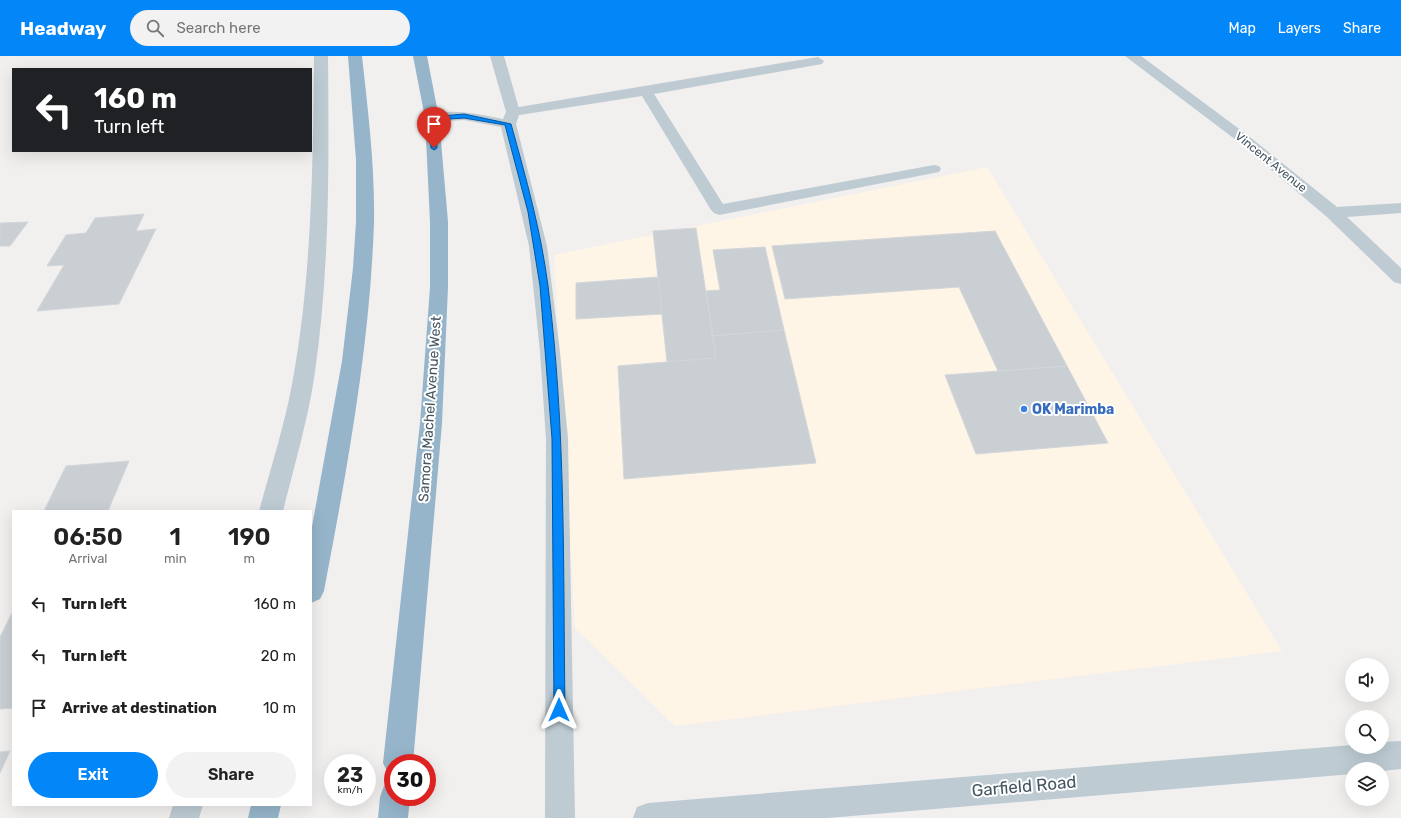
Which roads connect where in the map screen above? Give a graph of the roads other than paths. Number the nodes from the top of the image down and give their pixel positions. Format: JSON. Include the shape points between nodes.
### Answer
{"nodes":[{"id":1,"x":321,"y":56,"type":"edge"},
{"id":2,"x":355,"y":56,"type":"edge"},
{"id":3,"x":420,"y":56,"type":"edge"},
{"id":4,"x":497,"y":56,"type":"edge"},
{"id":5,"x":1132,"y":56,"type":"edge"},
{"id":6,"x":818,"y":61,"type":"dead end"},
{"id":7,"x":646,"y":91,"type":"junction"},
{"id":8,"x":432,"y":118,"type":"junction"},
{"id":9,"x":511,"y":118,"type":"junction"},
{"id":10,"x":934,"y":169,"type":"dead end"},
{"id":11,"x":1401,"y":208,"type":"edge"},
{"id":12,"x":1333,"y":213,"type":"junction"},
{"id":13,"x":1401,"y":278,"type":"edge"},
{"id":14,"x":271,"y":510,"type":"edge"},
{"id":15,"x":312,"y":586,"type":"edge"},
{"id":16,"x":399,"y":754,"type":"edge"},
{"id":17,"x":1401,"y":755,"type":"edge"},
{"id":18,"x":188,"y":806,"type":"edge"},
{"id":19,"x":266,"y":806,"type":"edge"},
{"id":20,"x":394,"y":806,"type":"edge"},
{"id":21,"x":184,"y":818,"type":"edge"},
{"id":22,"x":263,"y":818,"type":"edge"},
{"id":23,"x":393,"y":818,"type":"edge"},
{"id":24,"x":560,"y":818,"type":"edge"},
{"id":25,"x":648,"y":818,"type":"edge"}],
"edges":[{"from":1,"to":14,"type":"street","via":[[320,199],[306,362],[293,428]]},
{"from":2,"to":15,"type":"highway","via":[[365,156],[365,222],[359,304],[328,508]]},
{"from":3,"to":8,"type":"highway","name":"Samora Machel Avenue West"},
{"from":4,"to":9,"type":"street"},
{"from":5,"to":12,"type":"street","name":"Vincent Avenue","via":[[1240,136]]},
{"from":6,"to":7,"type":"lane"},
{"from":7,"to":9,"type":"lane"},
{"from":7,"to":10,"type":"lane","via":[[719,210]]},
{"from":8,"to":9,"type":"street"},
{"from":8,"to":16,"type":"highway","name":"Samora Machel Avenue West","via":[[439,287],[431,422]]},
{"from":9,"to":24,"type":"street","via":[[538,246],[550,352],[556,439]]},
{"from":11,"to":12,"type":"street"},
{"from":12,"to":13,"type":"street","name":"Vincent Avenue"},
{"from":17,"to":25,"type":"street","name":"Garfield Road"},
{"from":18,"to":21,"type":"street"},
{"from":19,"to":22,"type":"highway"},
{"from":20,"to":23,"type":"highway"}]}
